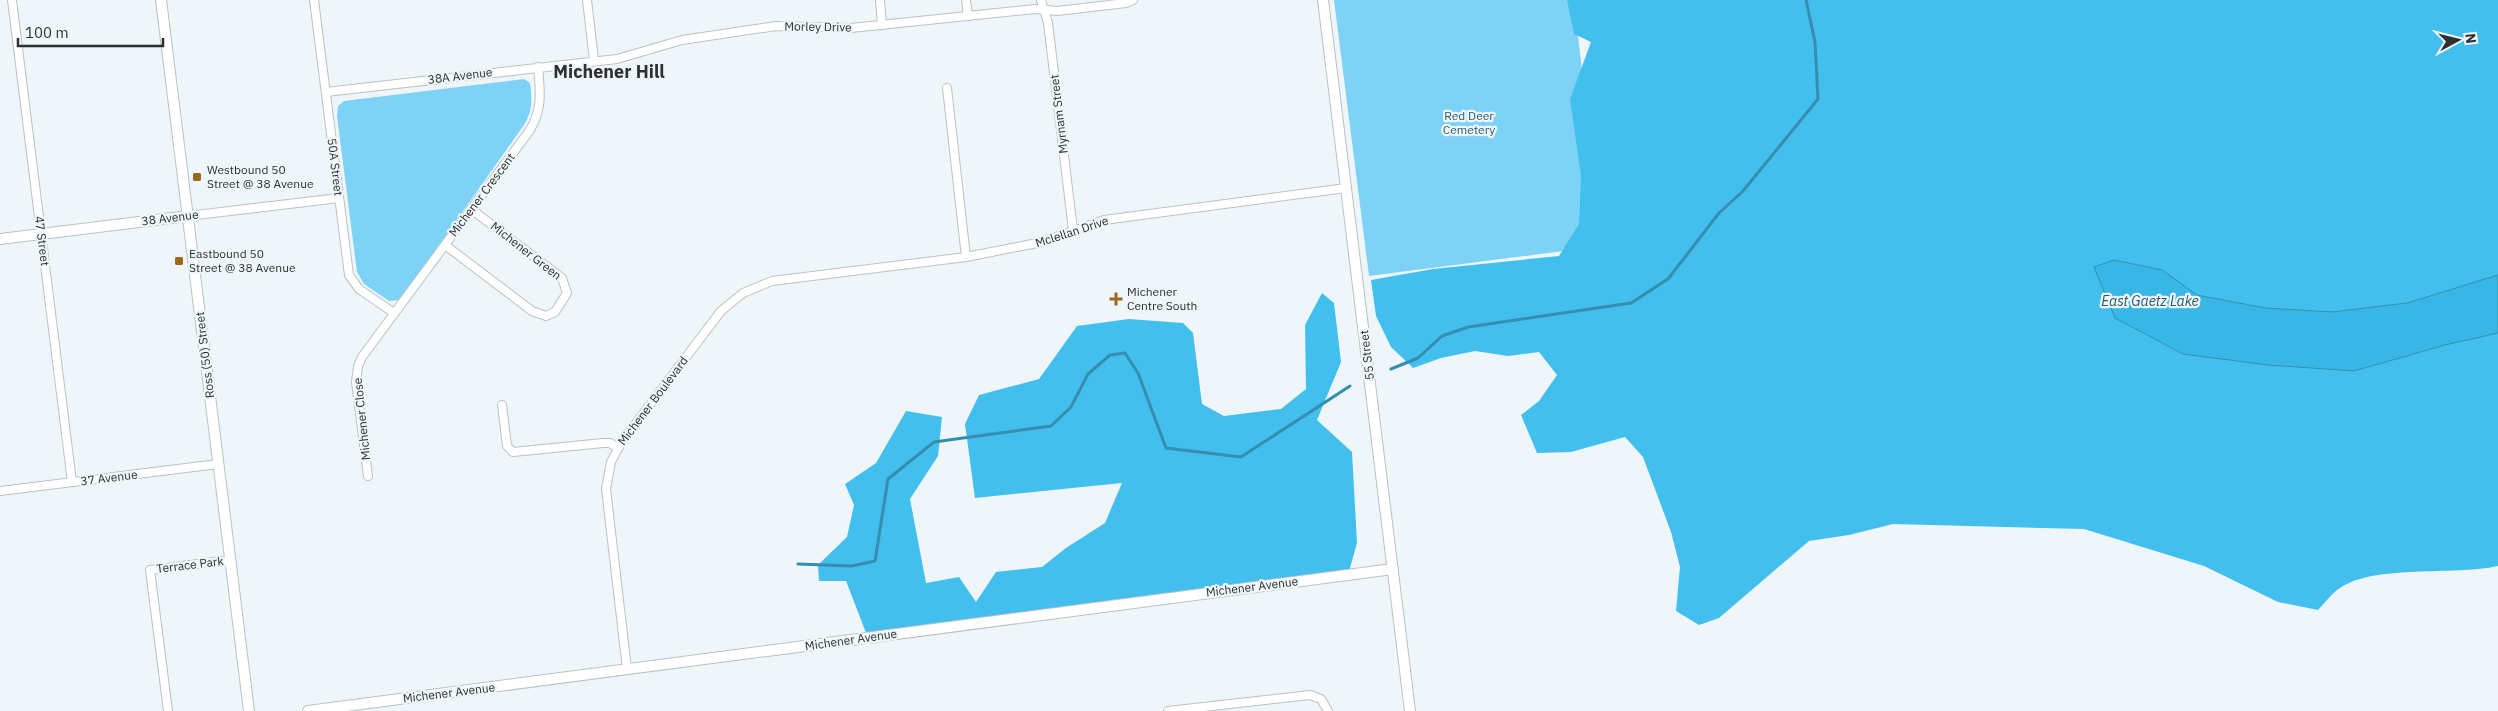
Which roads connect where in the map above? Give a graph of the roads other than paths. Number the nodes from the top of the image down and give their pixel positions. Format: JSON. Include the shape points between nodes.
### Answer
{"nodes":[{"id":1,"x":12,"y":0,"type":"edge"},
{"id":2,"x":161,"y":0,"type":"edge"},
{"id":3,"x":314,"y":0,"type":"edge"},
{"id":4,"x":587,"y":0,"type":"edge"},
{"id":5,"x":880,"y":0,"type":"edge"},
{"id":6,"x":966,"y":0,"type":"edge"},
{"id":7,"x":1040,"y":0,"type":"edge"},
{"id":8,"x":1134,"y":0,"type":"edge"},
{"id":9,"x":1323,"y":0,"type":"edge"},
{"id":10,"x":1044,"y":10,"type":"junction"},
{"id":11,"x":968,"y":16,"type":"junction"},
{"id":12,"x":882,"y":25,"type":"junction"},
{"id":13,"x":594,"y":60,"type":"junction"},
{"id":14,"x":538,"y":67,"type":"junction"},
{"id":15,"x":947,"y":88,"type":"dead end"},
{"id":16,"x":326,"y":92,"type":"junction"},
{"id":17,"x":1346,"y":188,"type":"junction"},
{"id":18,"x":339,"y":198,"type":"junction"},
{"id":19,"x":471,"y":209,"type":"junction"},
{"id":20,"x":188,"y":216,"type":"junction"},
{"id":21,"x":1073,"y":230,"type":"junction"},
{"id":22,"x":41,"y":234,"type":"junction"},
{"id":23,"x":0,"y":239,"type":"edge"},
{"id":24,"x":445,"y":245,"type":"junction"},
{"id":25,"x":966,"y":257,"type":"junction"},
{"id":26,"x":882,"y":267,"type":"joint"},
{"id":27,"x":394,"y":313,"type":"junction"},
{"id":28,"x":502,"y":405,"type":"dead end"},
{"id":29,"x":618,"y":448,"type":"junction"},
{"id":30,"x":218,"y":464,"type":"junction"},
{"id":31,"x":368,"y":476,"type":"dead end"},
{"id":32,"x":72,"y":482,"type":"junction"},
{"id":33,"x":0,"y":491,"type":"edge"},
{"id":34,"x":230,"y":560,"type":"junction"},
{"id":35,"x":1393,"y":569,"type":"junction"},
{"id":36,"x":627,"y":669,"type":"junction"},
{"id":37,"x":168,"y":711,"type":"edge"},
{"id":38,"x":248,"y":711,"type":"edge"},
{"id":39,"x":308,"y":711,"type":"edge"},
{"id":40,"x":1168,"y":711,"type":"edge"},
{"id":41,"x":1328,"y":711,"type":"edge"},
{"id":42,"x":1410,"y":711,"type":"edge"}],
"edges":[{"from":1,"to":22,"type":"street","name":"47 Street"},
{"from":2,"to":20,"type":"street","name":"Ross (50) Street"},
{"from":3,"to":16,"type":"street","name":"50A Street"},
{"from":4,"to":13,"type":"street"},
{"from":5,"to":12,"type":"street"},
{"from":6,"to":11,"type":"street"},
{"from":7,"to":10,"type":"street","name":"Myrnam Street"},
{"from":8,"to":10,"type":"street","name":"Morley Drive","via":[[1086,8]]},
{"from":9,"to":17,"type":"street","name":"55 Street"},
{"from":10,"to":11,"type":"street","name":"Morley Drive"},
{"from":10,"to":21,"type":"street","name":"Myrnam Street"},
{"from":11,"to":12,"type":"street","name":"Morley Drive"},
{"from":12,"to":13,"type":"street","name":"Morley Drive","via":[[776,26],[682,40],[617,59]]},
{"from":13,"to":14,"type":"street","name":"38A Avenue"},
{"from":14,"to":16,"type":"street","name":"38A Avenue"},
{"from":14,"to":19,"type":"street","name":"Michener Crescent","via":[[541,100],[535,121]]},
{"from":15,"to":25,"type":"street"},
{"from":16,"to":18,"type":"street","name":"50A Street"},
{"from":17,"to":21,"type":"street","name":"Mclellan Drive","via":[[1112,219]]},
{"from":17,"to":35,"type":"street","name":"55 Street"},
{"from":18,"to":20,"type":"street","name":"38 Avenue"},
{"from":18,"to":27,"type":"street","name":"50A Street","via":[[349,275],[359,289]]},
{"from":19,"to":24,"type":"street","name":"Michener Crescent"},
{"from":19,"to":24,"type":"street","name":"Michener Green","via":[[562,278],[567,287],[566,297],[551,315],[537,314]]},
{"from":20,"to":22,"type":"street","name":"38 Avenue"},
{"from":20,"to":30,"type":"street","name":"Ross (50) Street"},
{"from":21,"to":25,"type":"street","name":"Mclellan Drive","via":[[1032,244]]},
{"from":22,"to":23,"type":"street","name":"38 Avenue"},
{"from":22,"to":32,"type":"street","name":"47 Street"},
{"from":24,"to":27,"type":"street","name":"Michener Crescent"},
{"from":25,"to":26,"type":"street","name":"Mclellan Drive"},
{"from":26,"to":29,"type":"street","name":"Michener Boulevard","via":[[772,281],[734,299],[715,318]]},
{"from":27,"to":31,"type":"street","name":"Michener Close","via":[[362,358],[357,374]]},
{"from":28,"to":29,"type":"street","via":[[507,446],[511,451],[607,443]]},
{"from":29,"to":36,"type":"street","name":"Michener Boulevard","via":[[608,474],[606,496]]},
{"from":30,"to":32,"type":"street","name":"37 Avenue"},
{"from":30,"to":34,"type":"street","name":"Ross (50) Street"},
{"from":32,"to":33,"type":"street","name":"37 Avenue"},
{"from":34,"to":37,"type":"street","name":"Terrace Park","via":[[150,570]]},
{"from":34,"to":38,"type":"street","name":"Ross (50) Street"},
{"from":35,"to":36,"type":"street","name":"Michener Avenue"},
{"from":35,"to":42,"type":"street","name":"55 Street"},
{"from":36,"to":39,"type":"street","name":"Michener Avenue"},
{"from":40,"to":41,"type":"street","via":[[1304,695],[1321,699]]}]}
